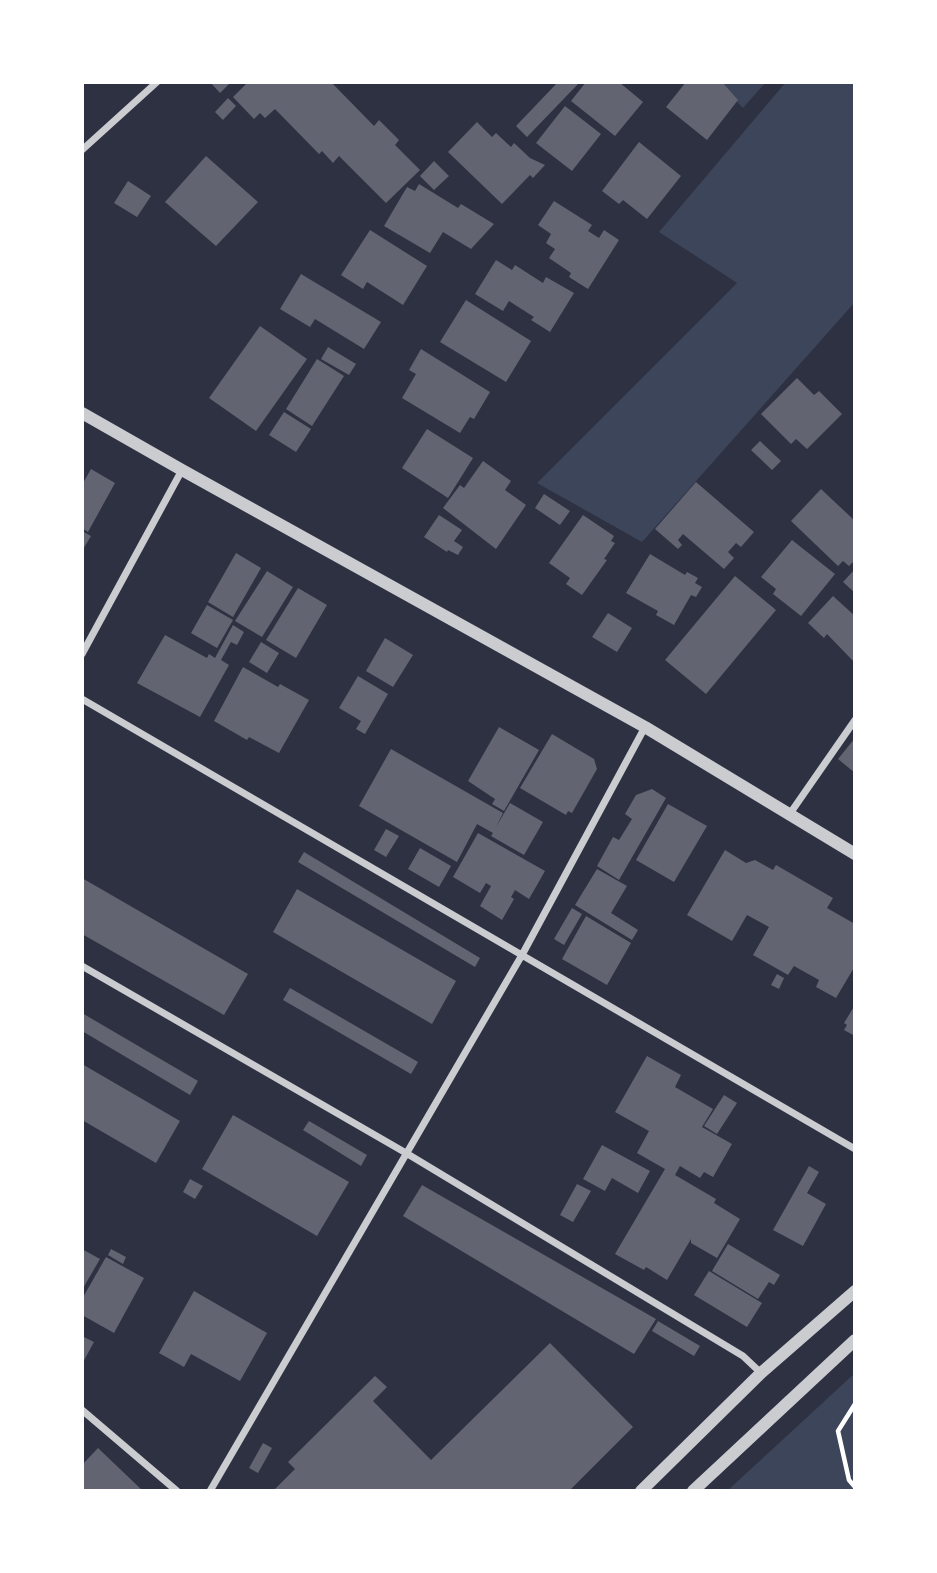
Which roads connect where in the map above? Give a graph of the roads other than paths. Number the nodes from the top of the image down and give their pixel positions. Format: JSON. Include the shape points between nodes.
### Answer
{"nodes":[{"id":1,"x":157,"y":82,"type":"edge"},
{"id":2,"x":82,"y":150,"type":"edge"},
{"id":3,"x":82,"y":413,"type":"edge"},
{"id":4,"x":182,"y":470,"type":"junction"},
{"id":5,"x":82,"y":654,"type":"edge"},
{"id":6,"x":82,"y":699,"type":"edge"},
{"id":7,"x":855,"y":720,"type":"edge"},
{"id":8,"x":645,"y":727,"type":"junction"},
{"id":9,"x":789,"y":815,"type":"junction"},
{"id":10,"x":855,"y":854,"type":"edge"},
{"id":11,"x":522,"y":955,"type":"junction"},
{"id":12,"x":82,"y":966,"type":"edge"},
{"id":13,"x":855,"y":1149,"type":"edge"},
{"id":14,"x":407,"y":1153,"type":"junction"},
{"id":15,"x":855,"y":1291,"type":"edge"},
{"id":16,"x":855,"y":1340,"type":"edge"},
{"id":17,"x":761,"y":1373,"type":"junction"},
{"id":18,"x":82,"y":1410,"type":"edge"},
{"id":19,"x":177,"y":1491,"type":"edge"},
{"id":20,"x":210,"y":1491,"type":"edge"},
{"id":21,"x":640,"y":1491,"type":"edge"},
{"id":22,"x":693,"y":1491,"type":"edge"}],
"edges":[{"from":1,"to":2,"type":"street"},
{"from":3,"to":4,"type":"street"},
{"from":4,"to":5,"type":"street"},
{"from":4,"to":8,"type":"street"},
{"from":6,"to":11,"type":"street"},
{"from":7,"to":9,"type":"street"},
{"from":8,"to":9,"type":"street"},
{"from":8,"to":11,"type":"street"},
{"from":9,"to":10,"type":"street"},
{"from":11,"to":13,"type":"street"},
{"from":11,"to":14,"type":"street"},
{"from":12,"to":14,"type":"street"},
{"from":14,"to":17,"type":"street","via":[[744,1356]]},
{"from":14,"to":20,"type":"street"},
{"from":15,"to":17,"type":"street"},
{"from":16,"to":22,"type":"street"},
{"from":17,"to":21,"type":"street"},
{"from":18,"to":19,"type":"street"}]}
